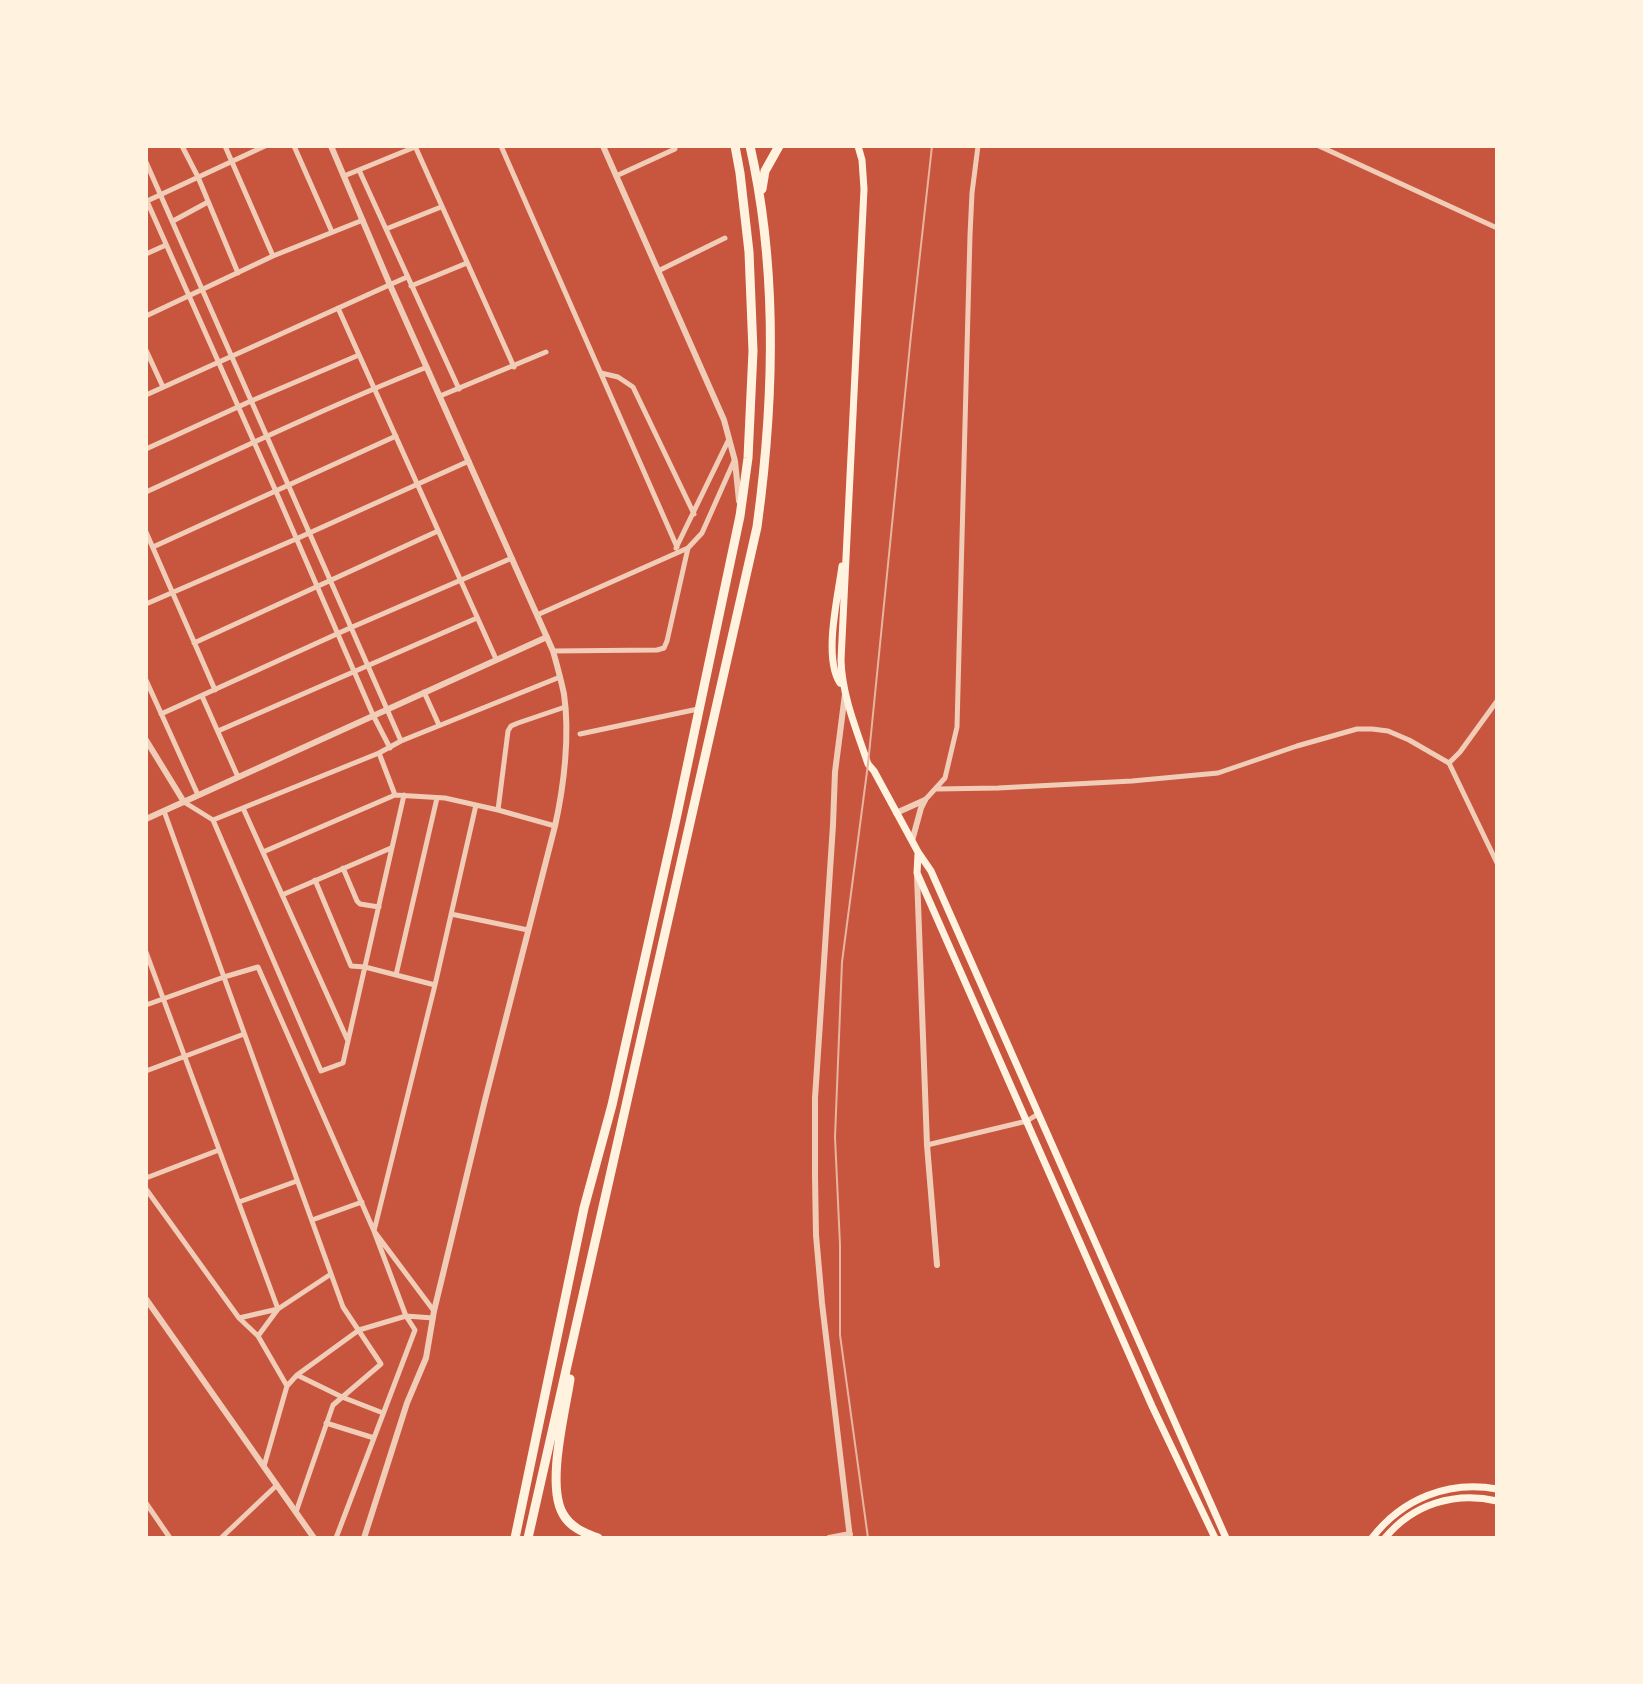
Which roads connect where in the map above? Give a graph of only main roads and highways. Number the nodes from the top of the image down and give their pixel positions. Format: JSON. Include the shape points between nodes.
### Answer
{"nodes":[{"id":1,"x":735,"y":146,"type":"edge"},
{"id":2,"x":750,"y":146,"type":"edge"},
{"id":3,"x":779,"y":146,"type":"edge"},
{"id":4,"x":858,"y":146,"type":"edge"},
{"id":5,"x":764,"y":228,"type":"junction"},
{"id":6,"x":918,"y":852,"type":"junction"},
{"id":7,"x":582,"y":1303,"type":"junction"},
{"id":8,"x":1165,"y":1402,"type":"junction"},
{"id":9,"x":1152,"y":1406,"type":"junction"},
{"id":10,"x":1497,"y":1489,"type":"edge"},
{"id":11,"x":1497,"y":1501,"type":"edge"},
{"id":12,"x":515,"y":1538,"type":"edge"},
{"id":13,"x":528,"y":1538,"type":"edge"},
{"id":14,"x":598,"y":1538,"type":"edge"},
{"id":15,"x":1215,"y":1538,"type":"edge"},
{"id":16,"x":1226,"y":1538,"type":"edge"},
{"id":17,"x":1372,"y":1538,"type":"edge"},
{"id":18,"x":1385,"y":1538,"type":"edge"}],
"edges":[{"from":1,"to":12,"type":"highway","via":[[749,252],[753,351],[740,516]]},
{"from":2,"to":5,"type":"highway"},
{"from":3,"to":5,"type":"highway","via":[[762,187]]},
{"from":4,"to":6,"type":"main road","via":[[864,189],[849,512],[832,661],[868,764]]},
{"from":5,"to":7,"type":"highway","via":[[769,390],[757,527]]},
{"from":6,"to":8,"type":"main road","via":[[931,871]]},
{"from":6,"to":9,"type":"main road","via":[[917,873]]},
{"from":7,"to":13,"type":"highway"},
{"from":7,"to":14,"type":"highway","via":[[556,1490],[572,1526]]},
{"from":8,"to":9,"type":"main road"},
{"from":8,"to":16,"type":"main road"},
{"from":9,"to":15,"type":"main road"},
{"from":10,"to":17,"type":"main road","via":[[1467,1486],[1428,1495],[1389,1519]]},
{"from":11,"to":18,"type":"main road","via":[[1467,1497],[1433,1504]]}]}
